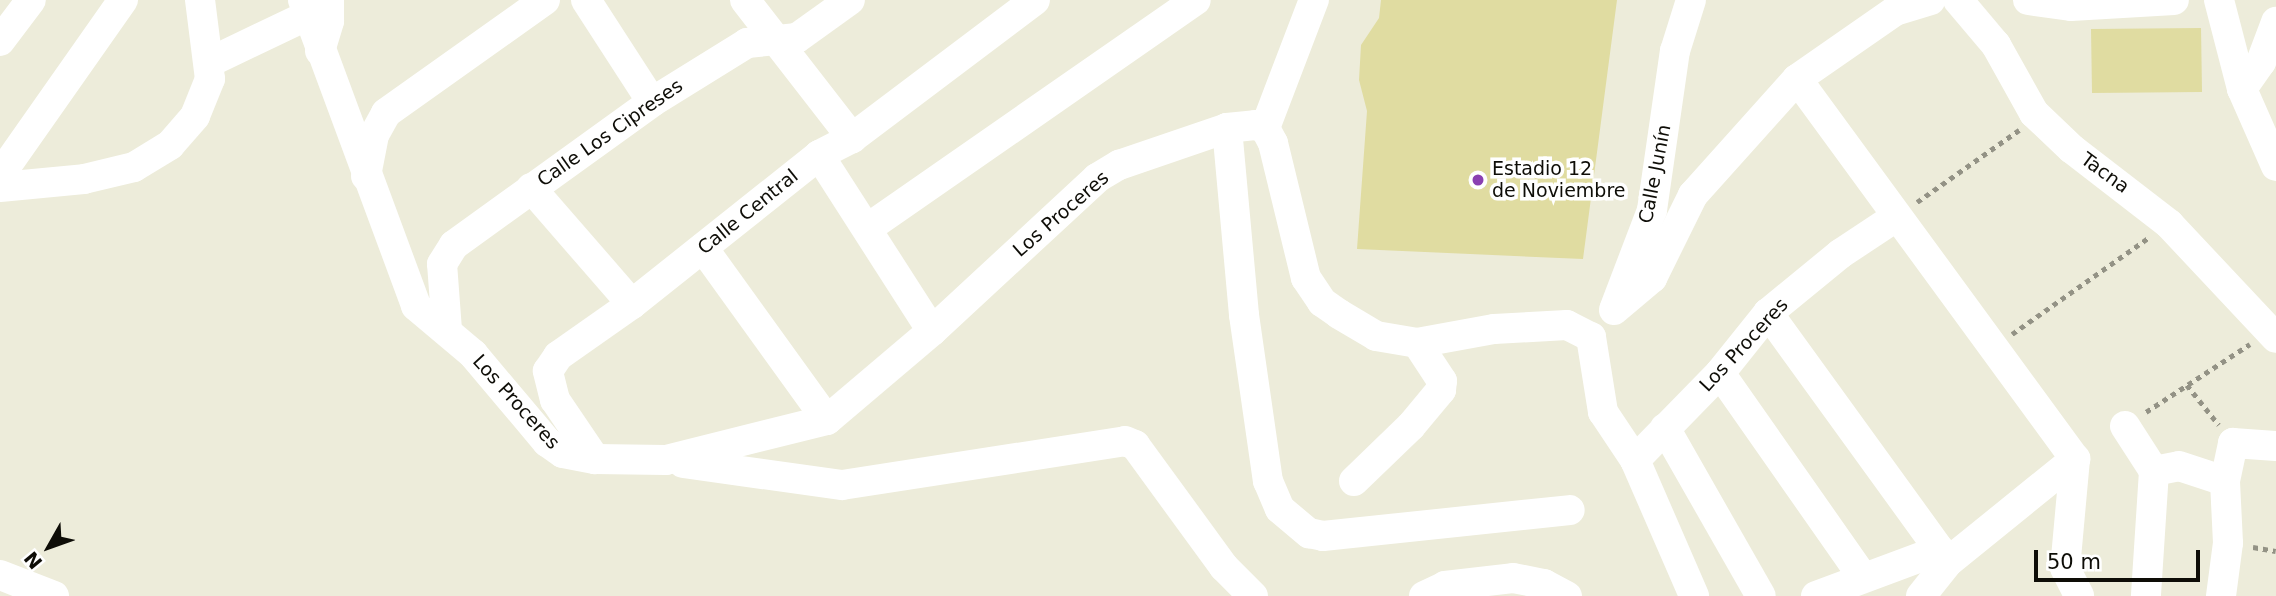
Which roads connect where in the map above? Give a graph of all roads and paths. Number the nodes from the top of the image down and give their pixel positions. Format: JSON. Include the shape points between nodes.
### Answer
{"nodes":[{"id":1,"x":31,"y":0,"type":"edge"},
{"id":2,"x":123,"y":0,"type":"edge"},
{"id":3,"x":200,"y":0,"type":"edge"},
{"id":4,"x":545,"y":0,"type":"edge"},
{"id":5,"x":586,"y":0,"type":"edge"},
{"id":6,"x":745,"y":0,"type":"edge"},
{"id":7,"x":850,"y":0,"type":"edge"},
{"id":8,"x":1035,"y":0,"type":"edge"},
{"id":9,"x":1196,"y":0,"type":"edge"},
{"id":10,"x":1314,"y":0,"type":"edge"},
{"id":11,"x":1691,"y":0,"type":"edge"},
{"id":12,"x":1930,"y":0,"type":"edge"},
{"id":13,"x":1958,"y":0,"type":"edge"},
{"id":14,"x":2028,"y":0,"type":"edge"},
{"id":15,"x":2168,"y":0,"type":"edge"},
{"id":16,"x":2174,"y":0,"type":"edge"},
{"id":17,"x":2219,"y":0,"type":"edge"},
{"id":18,"x":313,"y":5,"type":"edge"},
{"id":19,"x":2276,"y":22,"type":"edge"},
{"id":20,"x":0,"y":41,"type":"edge"},
{"id":21,"x":781,"y":43,"type":"junction"},
{"id":22,"x":210,"y":62,"type":"junction"},
{"id":23,"x":1797,"y":79,"type":"junction"},
{"id":24,"x":2242,"y":89,"type":"junction"},
{"id":25,"x":652,"y":103,"type":"junction"},
{"id":26,"x":2038,"y":116,"type":"junction"},
{"id":27,"x":1227,"y":128,"type":"junction"},
{"id":28,"x":1265,"y":128,"type":"junction"},
{"id":29,"x":852,"y":138,"type":"junction"},
{"id":30,"x":819,"y":155,"type":"junction"},
{"id":31,"x":2276,"y":166,"type":"edge"},
{"id":32,"x":0,"y":175,"type":"edge"},
{"id":33,"x":366,"y":176,"type":"junction"},
{"id":34,"x":0,"y":187,"type":"edge"},
{"id":35,"x":531,"y":188,"type":"junction"},
{"id":36,"x":1896,"y":216,"type":"junction"},
{"id":37,"x":2169,"y":224,"type":"junction"},
{"id":38,"x":868,"y":228,"type":"junction"},
{"id":39,"x":702,"y":248,"type":"junction"},
{"id":40,"x":632,"y":304,"type":"junction"},
{"id":41,"x":1614,"y":310,"type":"junction"},
{"id":42,"x":1768,"y":313,"type":"junction"},
{"id":43,"x":447,"y":330,"type":"junction"},
{"id":44,"x":932,"y":331,"type":"junction"},
{"id":45,"x":2274,"y":333,"type":"edge"},
{"id":46,"x":1591,"y":337,"type":"junction"},
{"id":47,"x":1417,"y":343,"type":"junction"},
{"id":48,"x":1993,"y":347,"type":"junction"},
{"id":49,"x":1720,"y":373,"type":"junction"},
{"id":50,"x":2187,"y":385,"type":"junction"},
{"id":51,"x":827,"y":420,"type":"junction"},
{"id":52,"x":2125,"y":426,"type":"joint"},
{"id":53,"x":1665,"y":428,"type":"junction"},
{"id":54,"x":2233,"y":443,"type":"junction"},
{"id":55,"x":2276,"y":446,"type":"edge"},
{"id":56,"x":2075,"y":458,"type":"junction"},
{"id":57,"x":595,"y":459,"type":"junction"},
{"id":58,"x":666,"y":460,"type":"junction"},
{"id":59,"x":1635,"y":460,"type":"junction"},
{"id":60,"x":2154,"y":471,"type":"junction"},
{"id":61,"x":1354,"y":481,"type":"dead end"},
{"id":62,"x":2225,"y":481,"type":"junction"},
{"id":63,"x":1570,"y":510,"type":"dead end"},
{"id":64,"x":1944,"y":556,"type":"junction"},
{"id":65,"x":0,"y":575,"type":"edge"},
{"id":66,"x":1862,"y":576,"type":"junction"},
{"id":67,"x":54,"y":596,"type":"edge"},
{"id":68,"x":1253,"y":596,"type":"edge"},
{"id":69,"x":1424,"y":596,"type":"edge"},
{"id":70,"x":1567,"y":596,"type":"edge"},
{"id":71,"x":1694,"y":596,"type":"edge"},
{"id":72,"x":1761,"y":596,"type":"edge"},
{"id":73,"x":1815,"y":596,"type":"edge"},
{"id":74,"x":1921,"y":596,"type":"edge"},
{"id":75,"x":2079,"y":596,"type":"edge"},
{"id":76,"x":2146,"y":596,"type":"edge"},
{"id":77,"x":2221,"y":596,"type":"edge"}],
"edges":[{"from":1,"to":20,"type":"street"},
{"from":2,"to":32,"type":"street"},
{"from":3,"to":22,"type":"street"},
{"from":4,"to":33,"type":"street","via":[[386,113],[376,127]]},
{"from":5,"to":25,"type":"street"},
{"from":6,"to":21,"type":"street"},
{"from":7,"to":21,"type":"street","name":"Calle Los Cipreses","via":[[797,38]]},
{"from":8,"to":29,"type":"street","name":"Calle Central"},
{"from":9,"to":38,"type":"street"},
{"from":10,"to":28,"type":"street"},
{"from":11,"to":41,"type":"street","name":"Calle Junín","via":[[1675,51],[1652,210]]},
{"from":12,"to":23,"type":"street","via":[[1895,11]]},
{"from":13,"to":26,"type":"street","name":"Tacna","via":[[1996,45]]},
{"from":14,"to":15,"type":"street","via":[[2071,6]]},
{"from":15,"to":16,"type":"street"},
{"from":17,"to":24,"type":"street"},
{"from":18,"to":22,"type":"street"},
{"from":18,"to":33,"type":"street","via":[[320,52]]},
{"from":19,"to":24,"type":"street","via":[[2261,62]]},
{"from":21,"to":25,"type":"street","name":"Calle Los Cipreses","via":[[747,43]]},
{"from":21,"to":29,"type":"street"},
{"from":22,"to":34,"type":"street","via":[[204,99],[195,117],[151,159],[84,179]]},
{"from":23,"to":36,"type":"street"},
{"from":23,"to":41,"type":"street","via":[[1693,195],[1652,278]]},
{"from":24,"to":31,"type":"street"},
{"from":25,"to":35,"type":"street","name":"Calle Los Cipreses"},
{"from":26,"to":36,"type":"path"},
{"from":26,"to":37,"type":"street","name":"Tacna","via":[[2072,149]]},
{"from":27,"to":28,"type":"street","name":"Los Proceres"},
{"from":27,"to":44,"type":"street","name":"Los Proceres","via":[[1119,165],[1097,178]]},
{"from":27,"to":63,"type":"street","via":[[1246,329],[1268,481],[1280,509],[1296,524],[1323,536]]},
{"from":28,"to":47,"type":"street","via":[[1273,143],[1306,278],[1322,302],[1376,336]]},
{"from":29,"to":30,"type":"street","name":"Calle Central"},
{"from":30,"to":38,"type":"street"},
{"from":30,"to":39,"type":"street","name":"Calle Central"},
{"from":33,"to":43,"type":"street","name":"Los Proceres","via":[[416,306]]},
{"from":35,"to":40,"type":"street"},
{"from":35,"to":43,"type":"street","name":"Calle Los Cipreses","via":[[454,246],[442,264]]},
{"from":36,"to":42,"type":"street","name":"Los Proceres","via":[[1840,254]]},
{"from":36,"to":48,"type":"street"},
{"from":37,"to":45,"type":"street","name":"Tacna"},
{"from":37,"to":48,"type":"path"},
{"from":38,"to":44,"type":"street"},
{"from":39,"to":40,"type":"street","name":"Calle Central"},
{"from":39,"to":51,"type":"street"},
{"from":40,"to":57,"type":"street","name":"Calle Central","via":[[558,356],[548,371],[555,400]]},
{"from":41,"to":46,"type":"street","name":"Calle Junín"},
{"from":42,"to":49,"type":"street","name":"Los Proceres"},
{"from":42,"to":64,"type":"street"},
{"from":43,"to":57,"type":"street","name":"Los Proceres","via":[[499,380],[547,442],[563,453]]},
{"from":44,"to":51,"type":"street","name":"Los Proceres"},
{"from":45,"to":50,"type":"path"},
{"from":46,"to":47,"type":"street","via":[[1567,325],[1494,329]]},
{"from":46,"to":59,"type":"street","via":[[1603,412]]},
{"from":47,"to":61,"type":"street","via":[[1442,381],[1441,390],[1412,426]]},
{"from":48,"to":56,"type":"street"},
{"from":49,"to":53,"type":"street","name":"Los Proceres"},
{"from":49,"to":66,"type":"street"},
{"from":50,"to":52,"type":"path"},
{"from":50,"to":54,"type":"path"},
{"from":51,"to":58,"type":"street","name":"Los Proceres"},
{"from":52,"to":60,"type":"street"},
{"from":53,"to":59,"type":"street","name":"Los Proceres"},
{"from":53,"to":72,"type":"street"},
{"from":54,"to":55,"type":"street"},
{"from":54,"to":62,"type":"street"},
{"from":56,"to":64,"type":"street"},
{"from":56,"to":75,"type":"street","via":[[2065,568]]},
{"from":57,"to":58,"type":"street","name":"Los Proceres"},
{"from":58,"to":68,"type":"street","via":[[842,485],[1125,441],[1135,445],[1224,567]]},
{"from":59,"to":71,"type":"street"},
{"from":60,"to":62,"type":"street","via":[[2179,466]]},
{"from":60,"to":76,"type":"street"},
{"from":62,"to":77,"type":"street","via":[[2228,543]]},
{"from":64,"to":66,"type":"street"},
{"from":64,"to":74,"type":"street"},
{"from":65,"to":67,"type":"street"},
{"from":66,"to":73,"type":"street"},
{"from":69,"to":70,"type":"street","via":[[1445,586],[1513,578],[1544,584]]}]}
